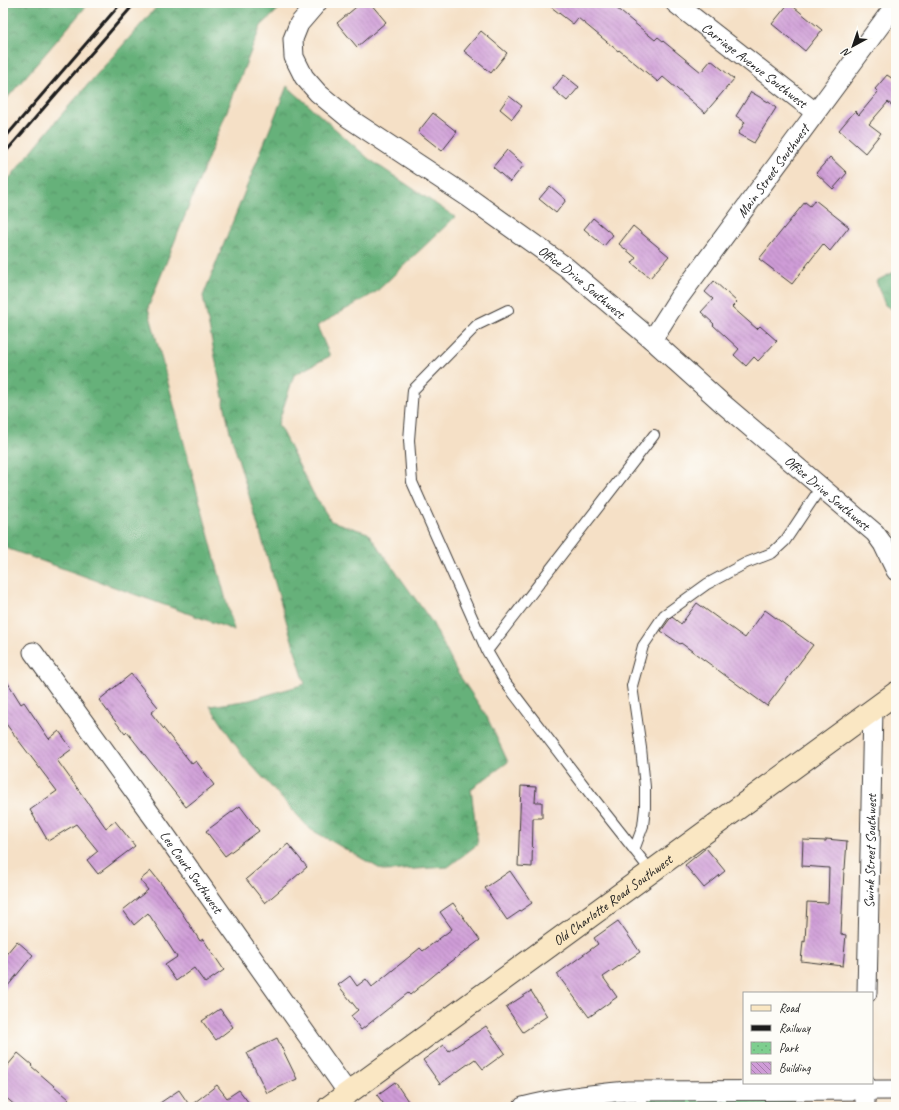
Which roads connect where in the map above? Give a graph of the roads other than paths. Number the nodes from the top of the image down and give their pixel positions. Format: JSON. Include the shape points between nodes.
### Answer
{"nodes":[{"id":1,"x":317,"y":3,"type":"edge"},
{"id":2,"x":675,"y":3,"type":"edge"},
{"id":3,"x":896,"y":4,"type":"edge"},
{"id":4,"x":815,"y":112,"type":"junction"},
{"id":5,"x":508,"y":310,"type":"dead end"},
{"id":6,"x":652,"y":340,"type":"junction"},
{"id":7,"x":654,"y":435,"type":"dead end"},
{"id":8,"x":821,"y":487,"type":"junction"},
{"id":9,"x":896,"y":571,"type":"edge"},
{"id":10,"x":487,"y":651,"type":"junction"},
{"id":11,"x":33,"y":652,"type":"dead end"},
{"id":12,"x":896,"y":693,"type":"edge"},
{"id":13,"x":873,"y":709,"type":"junction"},
{"id":14,"x":634,"y":850,"type":"junction"},
{"id":15,"x":651,"y":871,"type":"junction"},
{"id":16,"x":867,"y":992,"type":"edge"},
{"id":17,"x":896,"y":1090,"type":"edge"},
{"id":18,"x":348,"y":1093,"type":"junction"},
{"id":19,"x":865,"y":1093,"type":"edge"},
{"id":20,"x":641,"y":1099,"type":"edge"},
{"id":21,"x":329,"y":1107,"type":"edge"},
{"id":22,"x":522,"y":1107,"type":"edge"}],
"edges":[{"from":1,"to":6,"type":"street","name":"Office Drive Southwest","via":[[299,24],[293,39],[294,57],[304,77],[318,93],[347,117],[468,197],[566,267]]},
{"from":2,"to":4,"type":"street","name":"Carriage Avenue Southwest"},
{"from":3,"to":4,"type":"street","name":"Main Street Southwest"},
{"from":4,"to":6,"type":"street","name":"Main Street Southwest","via":[[678,299]]},
{"from":5,"to":10,"type":"lane","via":[[478,325],[413,390],[409,440],[412,482]]},
{"from":6,"to":8,"type":"street","name":"Office Drive Southwest"},
{"from":7,"to":10,"type":"lane"},
{"from":8,"to":9,"type":"street","name":"Office Drive Southwest","via":[[875,533]]},
{"from":8,"to":14,"type":"lane","via":[[784,541],[772,553],[746,563],[707,584],[682,602],[664,615],[643,646],[632,686],[645,787],[643,826]]},
{"from":10,"to":14,"type":"lane","via":[[505,682]]},
{"from":11,"to":18,"type":"street","name":"Lee Court Southwest","via":[[160,826]]},
{"from":12,"to":13,"type":"street","name":"Old Charlotte Road Southwest"},
{"from":13,"to":15,"type":"street","name":"Old Charlotte Road Southwest"},
{"from":13,"to":16,"type":"street","name":"Swink Street Southwest"},
{"from":14,"to":15,"type":"lane"},
{"from":15,"to":18,"type":"street","name":"Old Charlotte Road Southwest"},
{"from":17,"to":19,"type":"street"},
{"from":18,"to":21,"type":"street","name":"Old Charlotte Road Southwest"},
{"from":19,"to":20,"type":"street"},
{"from":20,"to":22,"type":"street","via":[[592,1094]]}]}
